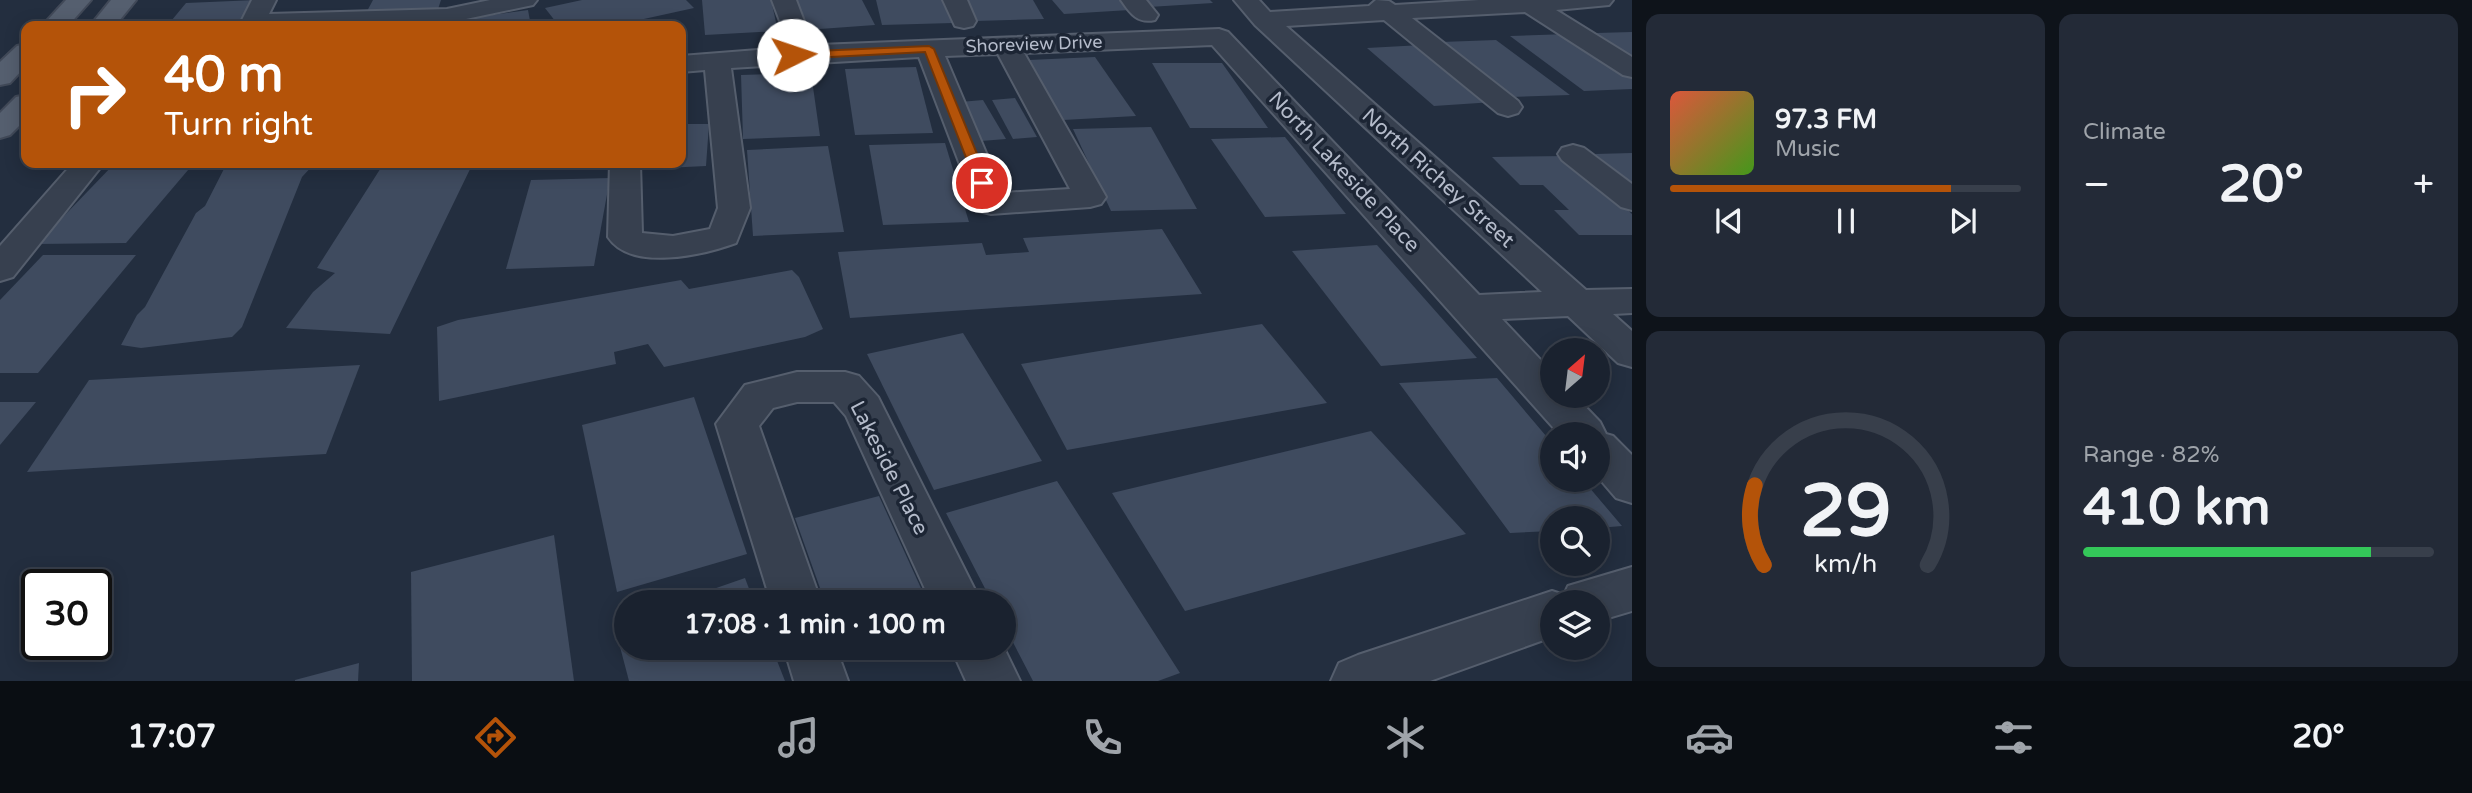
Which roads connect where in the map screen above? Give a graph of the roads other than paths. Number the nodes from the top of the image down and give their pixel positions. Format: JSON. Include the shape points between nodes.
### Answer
{"nodes":[{"id":1,"x":79,"y":0,"type":"edge"},
{"id":2,"x":124,"y":0,"type":"edge"},
{"id":3,"x":264,"y":0,"type":"edge"},
{"id":4,"x":784,"y":0,"type":"edge"},
{"id":5,"x":1601,"y":0,"type":"edge"},
{"id":6,"x":509,"y":1,"type":"edge"},
{"id":7,"x":1527,"y":3,"type":"edge"},
{"id":8,"x":1382,"y":7,"type":"edge"},
{"id":9,"x":1255,"y":10,"type":"edge"},
{"id":10,"x":59,"y":21,"type":"edge"},
{"id":11,"x":106,"y":21,"type":"edge"},
{"id":12,"x":254,"y":21,"type":"edge"},
{"id":13,"x":325,"y":21,"type":"edge"},
{"id":14,"x":795,"y":32,"type":"dead end"},
{"id":15,"x":1219,"y":37,"type":"joint"},
{"id":16,"x":1007,"y":46,"type":"junction"},
{"id":17,"x":929,"y":49,"type":"junction"},
{"id":18,"x":21,"y":57,"type":"edge"},
{"id":19,"x":717,"y":61,"type":"junction"},
{"id":20,"x":686,"y":64,"type":"edge"},
{"id":21,"x":1632,"y":69,"type":"edge"},
{"id":22,"x":0,"y":77,"type":"edge"},
{"id":23,"x":1508,"y":107,"type":"dead end"},
{"id":24,"x":21,"y":108,"type":"edge"},
{"id":25,"x":0,"y":129,"type":"edge"},
{"id":26,"x":1573,"y":155,"type":"dead end"},
{"id":27,"x":85,"y":168,"type":"edge"},
{"id":28,"x":625,"y":168,"type":"edge"},
{"id":29,"x":1632,"y":200,"type":"edge"},
{"id":30,"x":0,"y":269,"type":"edge"},
{"id":31,"x":1632,"y":301,"type":"edge"},
{"id":32,"x":1577,"y":303,"type":"junction"},
{"id":33,"x":1469,"y":308,"type":"junction"},
{"id":34,"x":1632,"y":353,"type":"edge"},
{"id":35,"x":1574,"y":422,"type":"edge"},
{"id":36,"x":1610,"y":461,"type":"edge"},
{"id":37,"x":1632,"y":485,"type":"edge"},
{"id":38,"x":1632,"y":589,"type":"edge"},
{"id":39,"x":792,"y":590,"type":"edge"},
{"id":40,"x":950,"y":590,"type":"edge"},
{"id":41,"x":1610,"y":595,"type":"edge"},
{"id":42,"x":1540,"y":618,"type":"edge"},
{"id":43,"x":814,"y":660,"type":"edge"},
{"id":44,"x":983,"y":660,"type":"edge"},
{"id":45,"x":821,"y":681,"type":"edge"},
{"id":46,"x":993,"y":681,"type":"edge"},
{"id":47,"x":1358,"y":681,"type":"edge"}],
"edges":[{"from":1,"to":10,"type":"main road"},
{"from":2,"to":11,"type":"main road"},
{"from":3,"to":12,"type":"street"},
{"from":4,"to":14,"type":"street"},
{"from":5,"to":7,"type":"street"},
{"from":6,"to":13,"type":"street","via":[[447,16]]},
{"from":7,"to":8,"type":"street"},
{"from":7,"to":21,"type":"street"},
{"from":8,"to":9,"type":"street"},
{"from":8,"to":23,"type":"street"},
{"from":9,"to":32,"type":"street","name":"North Richey Street"},
{"from":15,"to":16,"type":"street","name":"Shoreview Drive"},
{"from":15,"to":33,"type":"street","name":"North Lakeside Place"},
{"from":16,"to":17,"type":"street","name":"Shoreview Drive"},
{"from":16,"to":17,"type":"street","via":[[1090,197],[991,204]]},
{"from":17,"to":19,"type":"street","name":"Shoreview Drive"},
{"from":18,"to":22,"type":"main road"},
{"from":19,"to":20,"type":"street","name":"Shoreview Drive"},
{"from":19,"to":28,"type":"street","via":[[734,208],[724,236],[706,244],[662,247],[631,243],[625,237]]},
{"from":24,"to":25,"type":"main road"},
{"from":26,"to":29,"type":"street"},
{"from":27,"to":30,"type":"street"},
{"from":31,"to":32,"type":"street"},
{"from":32,"to":33,"type":"street"},
{"from":32,"to":34,"type":"street","name":"North Richey Street"},
{"from":33,"to":35,"type":"street","name":"North Lakeside Place"},
{"from":36,"to":37,"type":"street"},
{"from":38,"to":41,"type":"street"},
{"from":39,"to":40,"type":"street","name":"Lakeside Place","via":[[737,424],[759,396],[797,387],[845,387],[863,408]]},
{"from":42,"to":47,"type":"street"},
{"from":43,"to":45,"type":"street"},
{"from":44,"to":46,"type":"street"}]}
